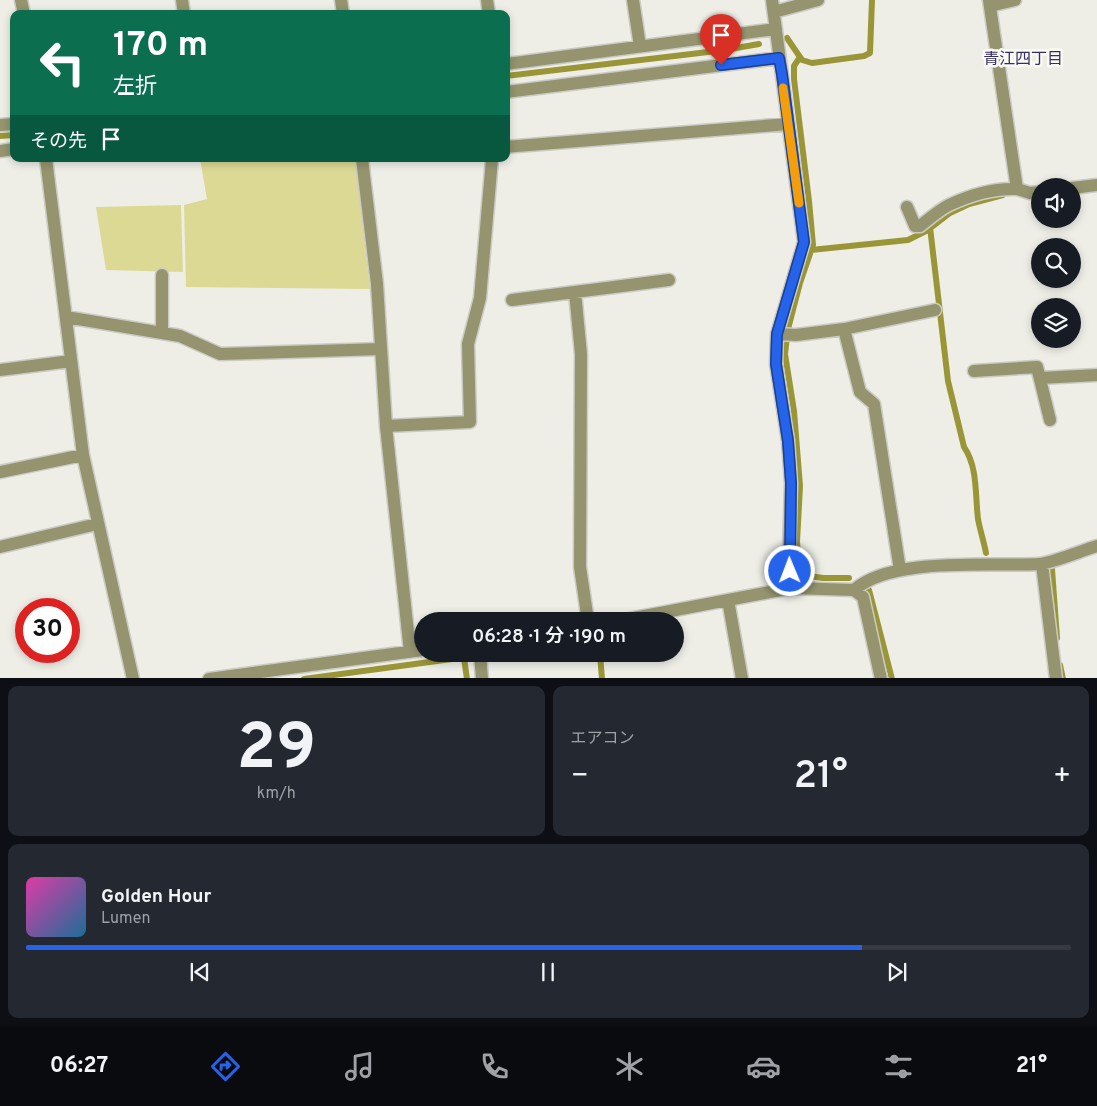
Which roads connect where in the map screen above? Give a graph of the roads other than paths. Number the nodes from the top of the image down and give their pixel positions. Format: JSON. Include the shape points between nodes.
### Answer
{"nodes":[{"id":1,"x":633,"y":0,"type":"edge"},
{"id":2,"x":818,"y":0,"type":"edge"},
{"id":3,"x":1015,"y":0,"type":"edge"},
{"id":4,"x":989,"y":3,"type":"edge"},
{"id":5,"x":773,"y":6,"type":"edge"},
{"id":6,"x":776,"y":29,"type":"junction"},
{"id":7,"x":640,"y":46,"type":"junction"},
{"id":8,"x":779,"y":58,"type":"junction"},
{"id":9,"x":510,"y":63,"type":"edge"},
{"id":10,"x":510,"y":92,"type":"edge"},
{"id":11,"x":788,"y":124,"type":"junction"},
{"id":12,"x":510,"y":147,"type":"edge"},
{"id":13,"x":46,"y":162,"type":"edge"},
{"id":14,"x":362,"y":162,"type":"edge"},
{"id":15,"x":492,"y":162,"type":"edge"},
{"id":16,"x":1097,"y":185,"type":"edge"},
{"id":17,"x":1081,"y":187,"type":"edge"},
{"id":18,"x":1017,"y":189,"type":"junction"},
{"id":19,"x":1031,"y":193,"type":"edge"},
{"id":20,"x":906,"y":207,"type":"dead end"},
{"id":21,"x":162,"y":275,"type":"dead end"},
{"id":22,"x":669,"y":280,"type":"dead end"},
{"id":23,"x":575,"y":292,"type":"junction"},
{"id":24,"x":512,"y":300,"type":"dead end"},
{"id":25,"x":935,"y":310,"type":"dead end"},
{"id":26,"x":66,"y":317,"type":"junction"},
{"id":27,"x":844,"y":329,"type":"junction"},
{"id":28,"x":162,"y":333,"type":"junction"},
{"id":29,"x":784,"y":335,"type":"junction"},
{"id":30,"x":381,"y":349,"type":"junction"},
{"id":31,"x":71,"y":361,"type":"junction"},
{"id":32,"x":0,"y":370,"type":"edge"},
{"id":33,"x":974,"y":370,"type":"dead end"},
{"id":34,"x":1097,"y":375,"type":"edge"},
{"id":35,"x":1040,"y":378,"type":"junction"},
{"id":36,"x":1050,"y":420,"type":"dead end"},
{"id":37,"x":386,"y":426,"type":"junction"},
{"id":38,"x":83,"y":454,"type":"junction"},
{"id":39,"x":0,"y":472,"type":"edge"},
{"id":40,"x":97,"y":524,"type":"junction"},
{"id":41,"x":0,"y":546,"type":"edge"},
{"id":42,"x":1097,"y":546,"type":"edge"},
{"id":43,"x":1042,"y":564,"type":"junction"},
{"id":44,"x":900,"y":570,"type":"junction"},
{"id":45,"x":791,"y":588,"type":"junction"},
{"id":46,"x":854,"y":590,"type":"junction"},
{"id":47,"x":728,"y":600,"type":"junction"},
{"id":48,"x":587,"y":612,"type":"edge"},
{"id":49,"x":665,"y":612,"type":"edge"},
{"id":50,"x":414,"y":636,"type":"edge"},
{"id":51,"x":414,"y":651,"type":"edge"},
{"id":52,"x":481,"y":662,"type":"edge"},
{"id":53,"x":133,"y":678,"type":"edge"},
{"id":54,"x":209,"y":678,"type":"edge"},
{"id":55,"x":482,"y":678,"type":"edge"},
{"id":56,"x":742,"y":678,"type":"edge"},
{"id":57,"x":881,"y":678,"type":"edge"},
{"id":58,"x":1056,"y":678,"type":"edge"}],
"edges":[{"from":1,"to":7,"type":"street"},
{"from":2,"to":5,"type":"street"},
{"from":3,"to":4,"type":"street"},
{"from":4,"to":18,"type":"street"},
{"from":5,"to":6,"type":"street"},
{"from":6,"to":7,"type":"street"},
{"from":6,"to":8,"type":"street"},
{"from":7,"to":9,"type":"street"},
{"from":8,"to":10,"type":"street"},
{"from":8,"to":11,"type":"street"},
{"from":11,"to":12,"type":"street"},
{"from":11,"to":29,"type":"street","via":[[804,242]]},
{"from":13,"to":26,"type":"street"},
{"from":14,"to":30,"type":"street"},
{"from":15,"to":37,"type":"street","via":[[480,298],[468,344],[470,422]]},
{"from":16,"to":17,"type":"street"},
{"from":18,"to":19,"type":"street"},
{"from":18,"to":20,"type":"street","via":[[1001,188],[965,198],[947,206],[920,226],[915,226]]},
{"from":21,"to":28,"type":"street"},
{"from":22,"to":23,"type":"street"},
{"from":23,"to":24,"type":"street"},
{"from":23,"to":48,"type":"street","via":[[581,354],[580,567]]},
{"from":25,"to":27,"type":"street"},
{"from":26,"to":28,"type":"street"},
{"from":26,"to":31,"type":"street"},
{"from":27,"to":29,"type":"street"},
{"from":27,"to":44,"type":"street","via":[[860,392],[874,404]]},
{"from":28,"to":30,"type":"street","via":[[180,336],[220,354]]},
{"from":29,"to":45,"type":"street","via":[[776,364],[791,483]]},
{"from":30,"to":37,"type":"street"},
{"from":31,"to":32,"type":"street"},
{"from":31,"to":38,"type":"street"},
{"from":33,"to":35,"type":"street","via":[[1037,367]]},
{"from":34,"to":35,"type":"street"},
{"from":35,"to":36,"type":"street"},
{"from":37,"to":50,"type":"street"},
{"from":38,"to":39,"type":"street"},
{"from":38,"to":40,"type":"street"},
{"from":40,"to":41,"type":"street"},
{"from":40,"to":53,"type":"street"},
{"from":42,"to":43,"type":"street"},
{"from":43,"to":44,"type":"street","via":[[962,564]]},
{"from":43,"to":58,"type":"street"},
{"from":44,"to":46,"type":"street","via":[[864,581]]},
{"from":45,"to":46,"type":"street"},
{"from":45,"to":47,"type":"street"},
{"from":46,"to":57,"type":"street","via":[[862,597]]},
{"from":47,"to":49,"type":"street"},
{"from":47,"to":56,"type":"street"},
{"from":51,"to":54,"type":"street"},
{"from":52,"to":55,"type":"street"}]}
